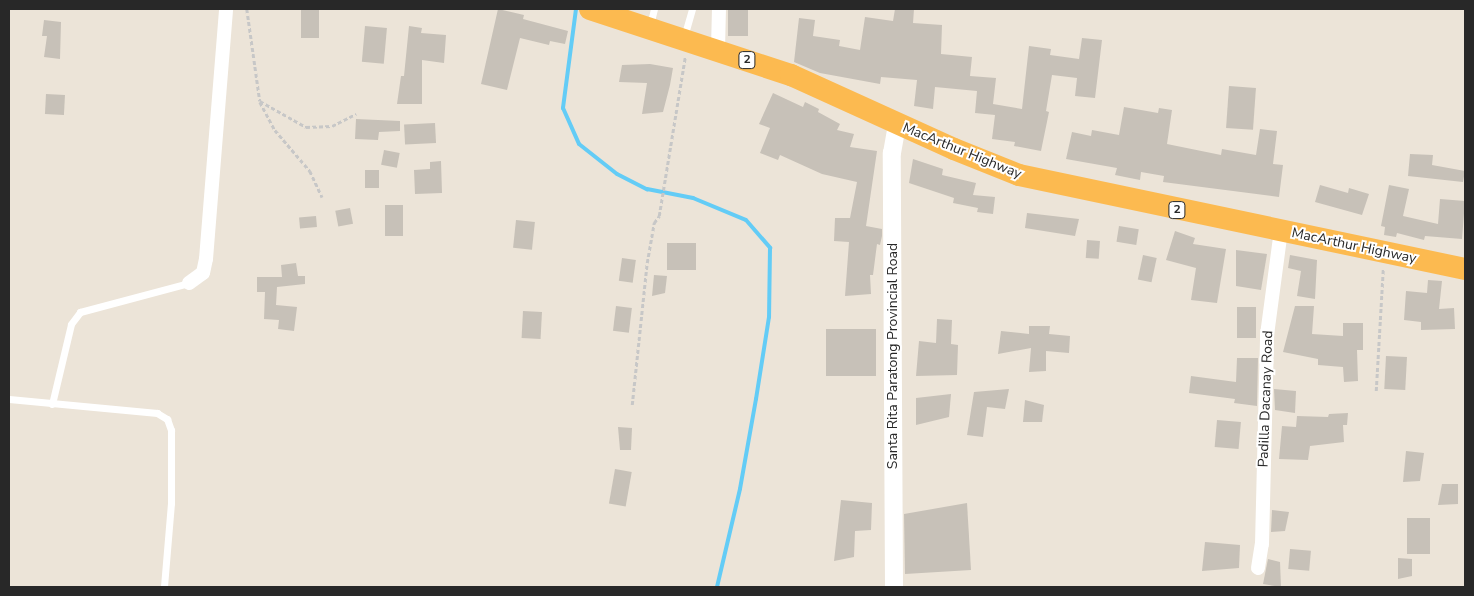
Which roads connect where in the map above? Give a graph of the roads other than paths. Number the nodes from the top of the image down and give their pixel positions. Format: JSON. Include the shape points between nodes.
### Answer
{"nodes":[{"id":1,"x":226,"y":9,"type":"edge"},
{"id":2,"x":591,"y":9,"type":"edge"},
{"id":3,"x":692,"y":9,"type":"edge"},
{"id":4,"x":719,"y":9,"type":"edge"},
{"id":5,"x":652,"y":18,"type":"edge"},
{"id":6,"x":686,"y":39,"type":"junction"},
{"id":7,"x":718,"y":49,"type":"junction"},
{"id":8,"x":897,"y":124,"type":"junction"},
{"id":9,"x":1282,"y":230,"type":"junction"},
{"id":10,"x":1465,"y":269,"type":"edge"},
{"id":11,"x":189,"y":284,"type":"joint"},
{"id":12,"x":9,"y":399,"type":"edge"},
{"id":13,"x":52,"y":404,"type":"junction"},
{"id":14,"x":1258,"y":568,"type":"dead end"},
{"id":15,"x":164,"y":587,"type":"edge"},
{"id":16,"x":894,"y":587,"type":"edge"}],
"edges":[{"from":1,"to":11,"type":"street","via":[[206,259],[203,274]]},
{"from":2,"to":5,"type":"highway","name":"MacArthur Highway","number":"2"},
{"from":3,"to":6,"type":"lane"},
{"from":4,"to":7,"type":"street"},
{"from":5,"to":6,"type":"highway","name":"MacArthur Highway","number":"2"},
{"from":6,"to":7,"type":"highway","name":"MacArthur Highway","number":"2"},
{"from":7,"to":8,"type":"highway","name":"MacArthur Highway","number":"2","via":[[791,75]]},
{"from":8,"to":9,"type":"highway","name":"MacArthur Highway","number":"2","via":[[1019,175]]},
{"from":8,"to":16,"type":"street","name":"Santa Rita Paratong Provincial Road","via":[[892,153]]},
{"from":9,"to":10,"type":"highway","name":"MacArthur Highway","number":"2"},
{"from":9,"to":14,"type":"street","name":"Padilla Dacanay Road","via":[[1266,335],[1262,544]]},
{"from":11,"to":13,"type":"lane","via":[[80,312],[71,324]]},
{"from":12,"to":13,"type":"lane"},
{"from":13,"to":15,"type":"lane","via":[[157,413],[168,419],[171,430],[171,503]]}]}
